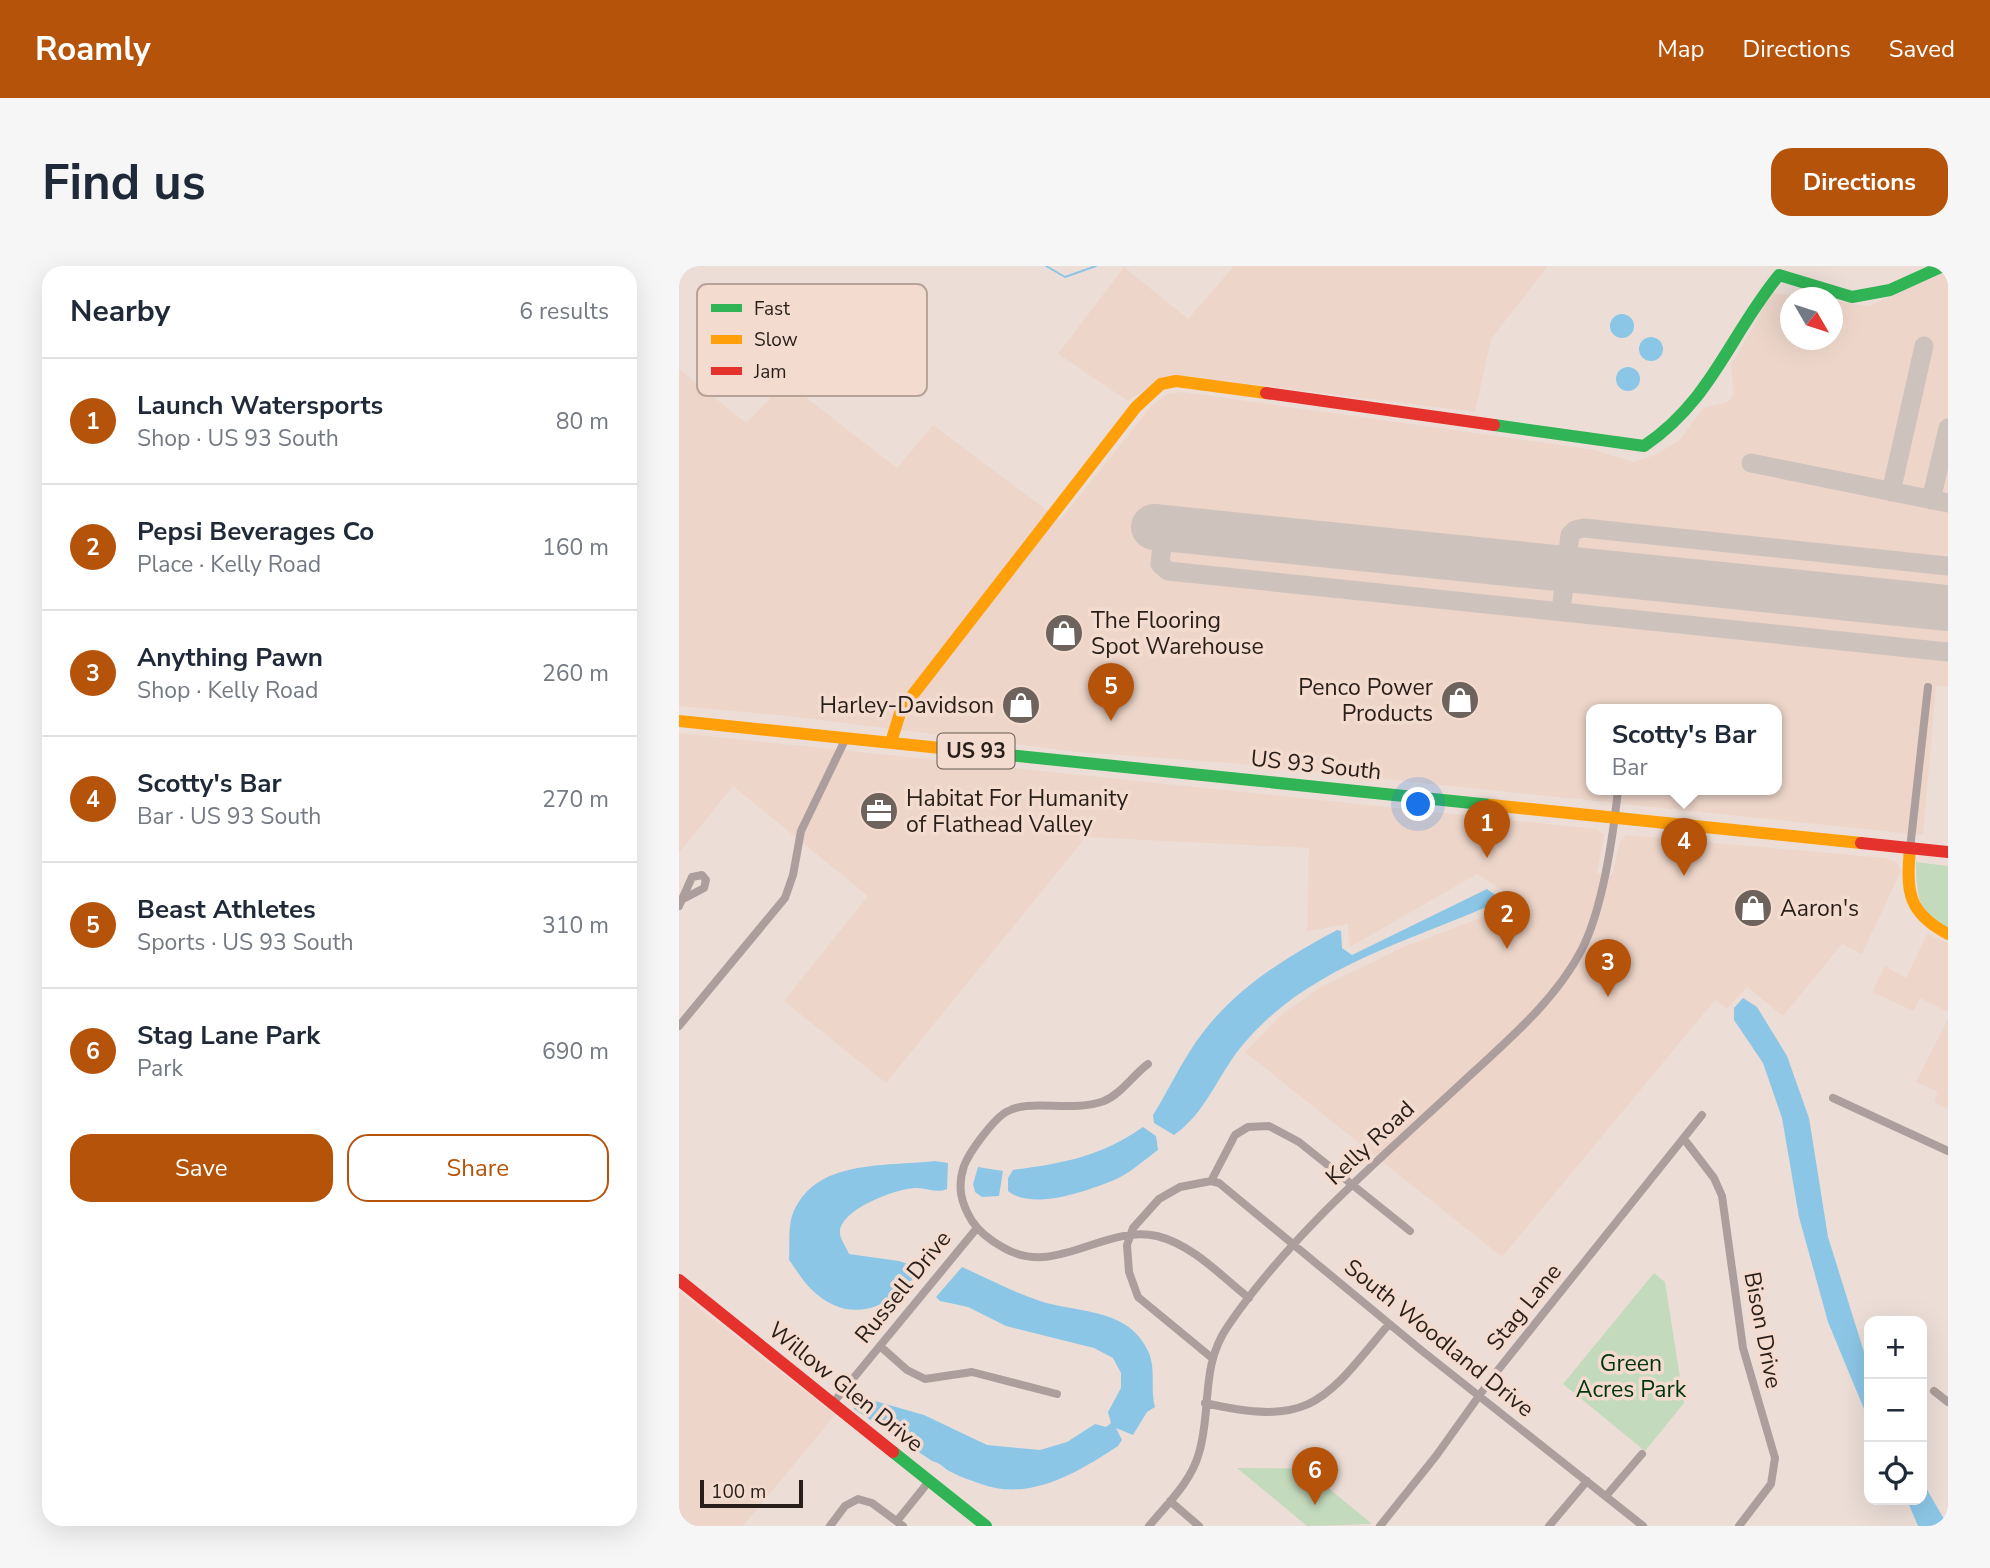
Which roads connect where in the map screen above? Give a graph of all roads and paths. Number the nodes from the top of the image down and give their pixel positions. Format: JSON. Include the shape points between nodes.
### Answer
{"nodes":[{"id":1,"x":1943,"y":266,"type":"edge"},
{"id":2,"x":1928,"y":687,"type":"dead end"},
{"id":3,"x":679,"y":721,"type":"edge"},
{"id":4,"x":846,"y":738,"type":"junction"},
{"id":5,"x":891,"y":742,"type":"junction"},
{"id":6,"x":1617,"y":795,"type":"edge"},
{"id":7,"x":1615,"y":817,"type":"junction"},
{"id":8,"x":1910,"y":849,"type":"junction"},
{"id":9,"x":1948,"y":852,"type":"edge"},
{"id":10,"x":685,"y":898,"type":"dead end"},
{"id":11,"x":679,"y":906,"type":"edge"},
{"id":12,"x":1948,"y":934,"type":"edge"},
{"id":13,"x":679,"y":1026,"type":"edge"},
{"id":14,"x":1148,"y":1064,"type":"dead end"},
{"id":15,"x":1833,"y":1098,"type":"dead end"},
{"id":16,"x":1702,"y":1115,"type":"dead end"},
{"id":17,"x":1684,"y":1139,"type":"junction"},
{"id":18,"x":1948,"y":1151,"type":"edge"},
{"id":19,"x":1211,"y":1181,"type":"junction"},
{"id":20,"x":1352,"y":1186,"type":"junction"},
{"id":21,"x":977,"y":1228,"type":"junction"},
{"id":22,"x":1410,"y":1231,"type":"dead end"},
{"id":23,"x":1129,"y":1235,"type":"junction"},
{"id":24,"x":1294,"y":1245,"type":"junction"},
{"id":25,"x":679,"y":1280,"type":"edge"},
{"id":26,"x":1249,"y":1298,"type":"junction"},
{"id":27,"x":1389,"y":1324,"type":"junction"},
{"id":28,"x":880,"y":1346,"type":"junction"},
{"id":29,"x":1212,"y":1358,"type":"junction"},
{"id":30,"x":1934,"y":1391,"type":"dead end"},
{"id":31,"x":1058,"y":1394,"type":"dead end"},
{"id":32,"x":1479,"y":1395,"type":"junction"},
{"id":33,"x":1948,"y":1402,"type":"edge"},
{"id":34,"x":833,"y":1403,"type":"junction"},
{"id":35,"x":1205,"y":1403,"type":"junction"},
{"id":36,"x":1641,"y":1454,"type":"dead end"},
{"id":37,"x":930,"y":1480,"type":"junction"},
{"id":38,"x":1587,"y":1481,"type":"junction"},
{"id":39,"x":1606,"y":1496,"type":"junction"},
{"id":40,"x":1170,"y":1501,"type":"junction"},
{"id":41,"x":900,"y":1524,"type":"edge"},
{"id":42,"x":830,"y":1526,"type":"edge"},
{"id":43,"x":986,"y":1526,"type":"edge"},
{"id":44,"x":1149,"y":1526,"type":"edge"},
{"id":45,"x":1199,"y":1526,"type":"edge"},
{"id":46,"x":1380,"y":1526,"type":"edge"},
{"id":47,"x":1549,"y":1526,"type":"edge"},
{"id":48,"x":1643,"y":1526,"type":"edge"},
{"id":49,"x":1739,"y":1526,"type":"edge"}],
"edges":[{"from":1,"to":5,"type":"main road","via":[[1890,290],[1852,297],[1779,275],[1759,296],[1696,403],[1681,422],[1644,446],[1242,389],[1176,381],[1161,384],[1136,407],[901,710]]},
{"from":2,"to":8,"type":"street"},
{"from":3,"to":4,"type":"main road","name":"US 93 South","number":"US 93"},
{"from":4,"to":5,"type":"main road","name":"US 93 South","number":"US 93"},
{"from":4,"to":13,"type":"street","via":[[801,831],[785,898]]},
{"from":5,"to":7,"type":"main road","name":"US 93 South","number":"US 93"},
{"from":6,"to":7,"type":"street","name":"Kelly Road"},
{"from":7,"to":8,"type":"main road","name":"US 93 South","number":"US 93"},
{"from":7,"to":20,"type":"street","name":"Kelly Road","via":[[1591,928],[1569,970],[1511,1036]]},
{"from":8,"to":9,"type":"main road","name":"US 93 South","number":"US 93"},
{"from":8,"to":12,"type":"main road","via":[[1910,898],[1921,918]]},
{"from":10,"to":11,"type":"street"},
{"from":14,"to":21,"type":"street","via":[[1104,1101],[1069,1109],[1025,1105],[1005,1113],[968,1156],[959,1180],[960,1196]]},
{"from":15,"to":18,"type":"street"},
{"from":16,"to":17,"type":"street","name":"Stag Lane"},
{"from":17,"to":32,"type":"street","name":"Stag Lane"},
{"from":17,"to":49,"type":"street","name":"Bison Drive","via":[[1722,1196],[1743,1349],[1775,1458],[1771,1484]]},
{"from":19,"to":20,"type":"street","via":[[1235,1135],[1262,1125],[1291,1137]]},
{"from":19,"to":23,"type":"street","via":[[1166,1194],[1144,1213]]},
{"from":19,"to":24,"type":"street","name":"South Woodland Drive"},
{"from":20,"to":22,"type":"street"},
{"from":20,"to":24,"type":"street","name":"Kelly Road"},
{"from":21,"to":23,"type":"street","via":[[1011,1253],[1036,1259]]},
{"from":21,"to":28,"type":"street","name":"Russell Drive"},
{"from":23,"to":26,"type":"street","via":[[1154,1235],[1183,1246]]},
{"from":23,"to":29,"type":"street","via":[[1129,1272],[1138,1297]]},
{"from":24,"to":26,"type":"street","name":"Kelly Road"},
{"from":24,"to":27,"type":"street","name":"South Woodland Drive"},
{"from":25,"to":34,"type":"main road","name":"Willow Glen Drive"},
{"from":26,"to":29,"type":"street","name":"Kelly Road","via":[[1226,1328]]},
{"from":27,"to":32,"type":"street","name":"South Woodland Drive"},
{"from":27,"to":35,"type":"street","via":[[1339,1384],[1311,1405],[1271,1411]]},
{"from":28,"to":31,"type":"street","via":[[925,1379],[971,1372]]},
{"from":28,"to":34,"type":"street","name":"Russell Drive"},
{"from":29,"to":35,"type":"street","name":"Kelly Road"},
{"from":30,"to":33,"type":"street"},
{"from":32,"to":38,"type":"street","name":"South Woodland Drive"},
{"from":32,"to":46,"type":"street","name":"Stag Lane"},
{"from":34,"to":37,"type":"main road","name":"Willow Glen Drive"},
{"from":35,"to":40,"type":"street","name":"Kelly Road","via":[[1199,1454]]},
{"from":36,"to":39,"type":"street"},
{"from":37,"to":41,"type":"street"},
{"from":37,"to":43,"type":"main road","name":"Willow Glen Drive"},
{"from":38,"to":39,"type":"street","name":"South Woodland Drive"},
{"from":38,"to":47,"type":"street"},
{"from":39,"to":48,"type":"street","name":"South Woodland Drive"},
{"from":40,"to":44,"type":"street","name":"Kelly Road"},
{"from":40,"to":45,"type":"street"},
{"from":41,"to":42,"type":"street","via":[[858,1499],[845,1506]]}]}
